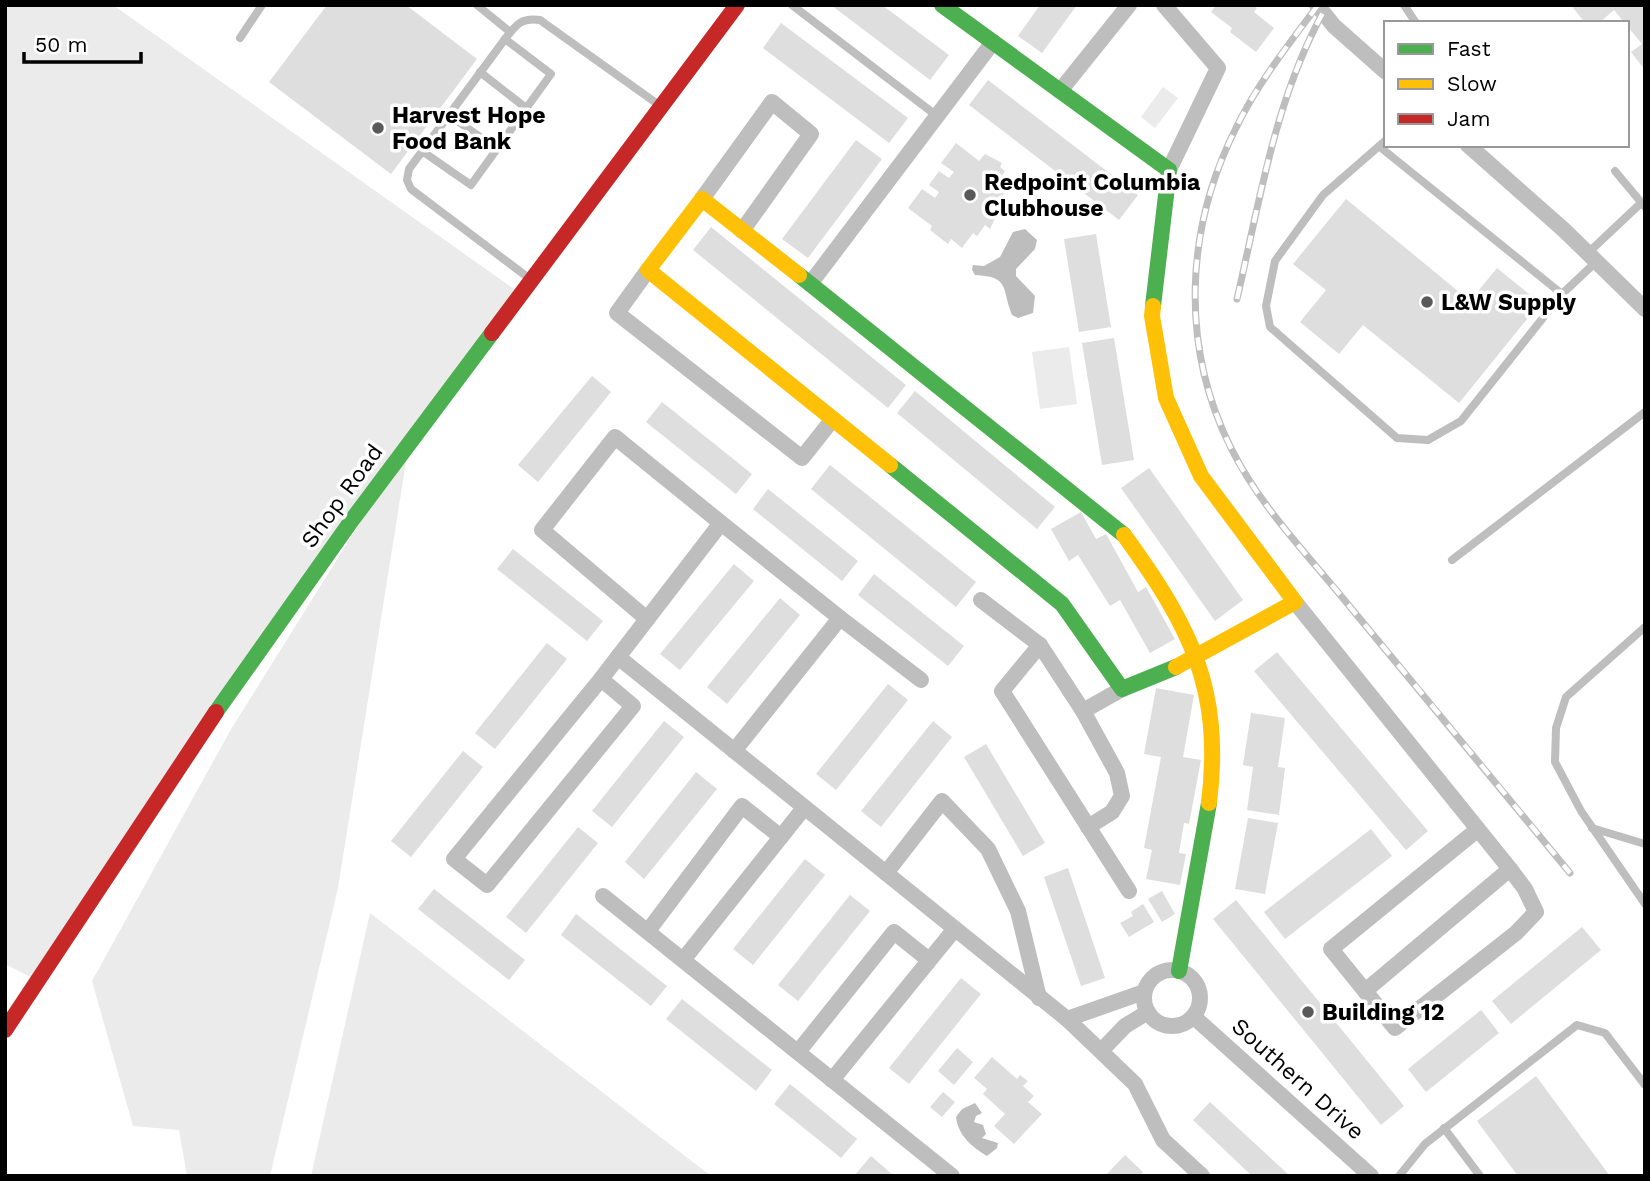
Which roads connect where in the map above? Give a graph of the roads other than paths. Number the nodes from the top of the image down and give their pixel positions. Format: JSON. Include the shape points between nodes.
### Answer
{"nodes":[{"id":1,"x":261,"y":5,"type":"edge"},
{"id":2,"x":477,"y":5,"type":"edge"},
{"id":3,"x":737,"y":5,"type":"edge"},
{"id":4,"x":792,"y":5,"type":"edge"},
{"id":5,"x":942,"y":5,"type":"edge"},
{"id":6,"x":1129,"y":5,"type":"edge"},
{"id":7,"x":1164,"y":5,"type":"edge"},
{"id":8,"x":1317,"y":5,"type":"edge"},
{"id":9,"x":1404,"y":5,"type":"edge"},
{"id":10,"x":1415,"y":21,"type":"edge"},
{"id":11,"x":508,"y":35,"type":"junction"},
{"id":12,"x":240,"y":38,"type":"dead end"},
{"id":13,"x":993,"y":42,"type":"junction"},
{"id":14,"x":1384,"y":70,"type":"edge"},
{"id":15,"x":480,"y":72,"type":"junction"},
{"id":16,"x":1060,"y":90,"type":"junction"},
{"id":17,"x":661,"y":107,"type":"junction"},
{"id":18,"x":526,"y":108,"type":"junction"},
{"id":19,"x":449,"y":115,"type":"junction"},
{"id":20,"x":937,"y":116,"type":"junction"},
{"id":21,"x":1383,"y":144,"type":"edge"},
{"id":22,"x":1387,"y":147,"type":"edge"},
{"id":23,"x":1470,"y":147,"type":"edge"},
{"id":24,"x":497,"y":149,"type":"junction"},
{"id":25,"x":422,"y":151,"type":"junction"},
{"id":26,"x":1169,"y":170,"type":"junction"},
{"id":27,"x":1615,"y":171,"type":"dead end"},
{"id":28,"x":702,"y":199,"type":"junction"},
{"id":29,"x":1643,"y":205,"type":"edge"},
{"id":30,"x":743,"y":231,"type":"junction"},
{"id":31,"x":1592,"y":257,"type":"junction"},
{"id":32,"x":648,"y":270,"type":"junction"},
{"id":33,"x":531,"y":280,"type":"junction"},
{"id":34,"x":810,"y":284,"type":"junction"},
{"id":35,"x":1562,"y":294,"type":"junction"},
{"id":36,"x":1645,"y":309,"type":"edge"},
{"id":37,"x":1645,"y":412,"type":"edge"},
{"id":38,"x":832,"y":419,"type":"junction"},
{"id":39,"x":721,"y":523,"type":"junction"},
{"id":40,"x":1452,"y":560,"type":"dead end"},
{"id":41,"x":981,"y":600,"type":"dead end"},
{"id":42,"x":1295,"y":601,"type":"junction"},
{"id":43,"x":840,"y":618,"type":"junction"},
{"id":44,"x":647,"y":619,"type":"junction"},
{"id":45,"x":1645,"y":627,"type":"edge"},
{"id":46,"x":1040,"y":645,"type":"junction"},
{"id":47,"x":618,"y":657,"type":"junction"},
{"id":48,"x":1197,"y":658,"type":"junction"},
{"id":49,"x":601,"y":678,"type":"junction"},
{"id":50,"x":921,"y":680,"type":"dead end"},
{"id":51,"x":1122,"y":689,"type":"junction"},
{"id":52,"x":1083,"y":711,"type":"junction"},
{"id":53,"x":734,"y":751,"type":"junction"},
{"id":54,"x":804,"y":808,"type":"junction"},
{"id":55,"x":1088,"y":827,"type":"junction"},
{"id":56,"x":1592,"y":828,"type":"junction"},
{"id":57,"x":1477,"y":830,"type":"junction"},
{"id":58,"x":781,"y":837,"type":"junction"},
{"id":59,"x":1645,"y":844,"type":"edge"},
{"id":60,"x":1510,"y":869,"type":"junction"},
{"id":61,"x":886,"y":873,"type":"junction"},
{"id":62,"x":1129,"y":891,"type":"dead end"},
{"id":63,"x":603,"y":896,"type":"dead end"},
{"id":64,"x":1645,"y":904,"type":"edge"},
{"id":65,"x":954,"y":930,"type":"junction"},
{"id":66,"x":648,"y":931,"type":"junction"},
{"id":67,"x":683,"y":960,"type":"junction"},
{"id":68,"x":929,"y":960,"type":"junction"},
{"id":69,"x":1179,"y":971,"type":"junction"},
{"id":70,"x":1365,"y":991,"type":"junction"},
{"id":71,"x":1144,"y":992,"type":"junction"},
{"id":72,"x":1039,"y":998,"type":"junction"},
{"id":73,"x":1148,"y":1012,"type":"junction"},
{"id":74,"x":1194,"y":1017,"type":"junction"},
{"id":75,"x":1067,"y":1019,"type":"junction"},
{"id":76,"x":5,"y":1030,"type":"edge"},
{"id":77,"x":1101,"y":1051,"type":"junction"},
{"id":78,"x":798,"y":1052,"type":"junction"},
{"id":79,"x":832,"y":1080,"type":"junction"},
{"id":80,"x":1645,"y":1085,"type":"edge"},
{"id":81,"x":1444,"y":1128,"type":"junction"},
{"id":82,"x":1192,"y":1173,"type":"edge"},
{"id":83,"x":953,"y":1176,"type":"edge"},
{"id":84,"x":1371,"y":1176,"type":"edge"},
{"id":85,"x":1399,"y":1176,"type":"edge"},
{"id":86,"x":1480,"y":1176,"type":"edge"}],
"edges":[{"from":1,"to":12,"type":"lane"},
{"from":2,"to":11,"type":"lane"},
{"from":3,"to":17,"type":"street","name":"Shop Road"},
{"from":4,"to":20,"type":"lane"},
{"from":5,"to":13,"type":"street"},
{"from":6,"to":16,"type":"street"},
{"from":7,"to":26,"type":"street","via":[[1218,68]]},
{"from":8,"to":14,"type":"street"},
{"from":9,"to":10,"type":"lane"},
{"from":11,"to":15,"type":"lane"},
{"from":11,"to":17,"type":"lane","via":[[517,22],[540,20]]},
{"from":11,"to":18,"type":"lane","via":[[551,74]]},
{"from":13,"to":16,"type":"street"},
{"from":13,"to":20,"type":"street"},
{"from":15,"to":18,"type":"lane"},
{"from":15,"to":19,"type":"lane"},
{"from":16,"to":26,"type":"street"},
{"from":17,"to":33,"type":"street","name":"Shop Road"},
{"from":18,"to":24,"type":"lane"},
{"from":19,"to":24,"type":"lane"},
{"from":19,"to":25,"type":"lane"},
{"from":20,"to":34,"type":"street"},
{"from":21,"to":35,"type":"lane","via":[[1323,195],[1275,261],[1266,306],[1270,327],[1397,438],[1429,440],[1461,421]]},
{"from":22,"to":35,"type":"lane"},
{"from":23,"to":31,"type":"street"},
{"from":24,"to":25,"type":"lane","via":[[471,185]]},
{"from":25,"to":33,"type":"lane","via":[[409,169],[411,189]]},
{"from":26,"to":42,"type":"street","via":[[1152,316],[1166,398],[1201,476]]},
{"from":27,"to":29,"type":"lane"},
{"from":28,"to":30,"type":"street"},
{"from":28,"to":30,"type":"street","via":[[772,102],[811,134]]},
{"from":28,"to":32,"type":"street"},
{"from":29,"to":31,"type":"lane"},
{"from":30,"to":34,"type":"street"},
{"from":31,"to":35,"type":"lane"},
{"from":31,"to":36,"type":"street"},
{"from":32,"to":38,"type":"street"},
{"from":32,"to":38,"type":"street","via":[[617,313],[802,458]]},
{"from":33,"to":76,"type":"street","name":"Shop Road","via":[[226,697]]},
{"from":34,"to":48,"type":"street","via":[[1119,528],[1165,590]]},
{"from":37,"to":40,"type":"lane"},
{"from":38,"to":51,"type":"street","via":[[1062,604]]},
{"from":39,"to":43,"type":"street"},
{"from":39,"to":44,"type":"street"},
{"from":39,"to":44,"type":"street","via":[[615,437],[542,530]]},
{"from":41,"to":46,"type":"street"},
{"from":42,"to":48,"type":"street"},
{"from":42,"to":57,"type":"street"},
{"from":43,"to":50,"type":"street"},
{"from":43,"to":53,"type":"street"},
{"from":44,"to":47,"type":"street"},
{"from":45,"to":56,"type":"lane","via":[[1566,697],[1556,728],[1555,762]]},
{"from":46,"to":52,"type":"street"},
{"from":46,"to":55,"type":"street","via":[[1002,691]]},
{"from":47,"to":49,"type":"street"},
{"from":47,"to":53,"type":"street"},
{"from":48,"to":51,"type":"street"},
{"from":48,"to":69,"type":"street","via":[[1213,721],[1212,783]]},
{"from":49,"to":49,"type":"street","via":[[454,859],[487,885],[633,706]]},
{"from":51,"to":52,"type":"street"},
{"from":52,"to":55,"type":"street","via":[[1117,773],[1122,796],[1112,813]]},
{"from":53,"to":54,"type":"street"},
{"from":54,"to":58,"type":"street"},
{"from":54,"to":61,"type":"street"},
{"from":55,"to":62,"type":"street"},
{"from":56,"to":59,"type":"lane"},
{"from":56,"to":64,"type":"lane"},
{"from":57,"to":60,"type":"street"},
{"from":57,"to":70,"type":"street","via":[[1331,949]]},
{"from":58,"to":66,"type":"street","via":[[742,806]]},
{"from":58,"to":67,"type":"street"},
{"from":60,"to":70,"type":"street"},
{"from":60,"to":70,"type":"street","via":[[1536,912],[1516,933],[1395,1028]]},
{"from":61,"to":65,"type":"street"},
{"from":61,"to":72,"type":"street","via":[[942,801],[988,849],[1018,911]]},
{"from":63,"to":66,"type":"street"},
{"from":65,"to":68,"type":"street"},
{"from":65,"to":72,"type":"street"},
{"from":66,"to":67,"type":"street"},
{"from":67,"to":78,"type":"street"},
{"from":68,"to":78,"type":"street","via":[[894,932]]},
{"from":68,"to":79,"type":"street"},
{"from":69,"to":71,"type":"street","via":[[1153,977]]},
{"from":69,"to":74,"type":"street","via":[[1195,981],[1199,990],[1201,999]]},
{"from":71,"to":73,"type":"street"},
{"from":71,"to":75,"type":"street"},
{"from":72,"to":75,"type":"street"},
{"from":73,"to":74,"type":"street","via":[[1168,1027],[1178,1027]]},
{"from":73,"to":77,"type":"street","via":[[1125,1026]]},
{"from":74,"to":84,"type":"street","name":"Southern Drive"},
{"from":75,"to":77,"type":"street"},
{"from":77,"to":82,"type":"street","via":[[1135,1084],[1163,1140]]},
{"from":78,"to":79,"type":"street"},
{"from":79,"to":83,"type":"street"},
{"from":80,"to":81,"type":"lane","via":[[1605,1033],[1577,1025]]},
{"from":81,"to":85,"type":"lane"},
{"from":81,"to":86,"type":"lane"}]}
